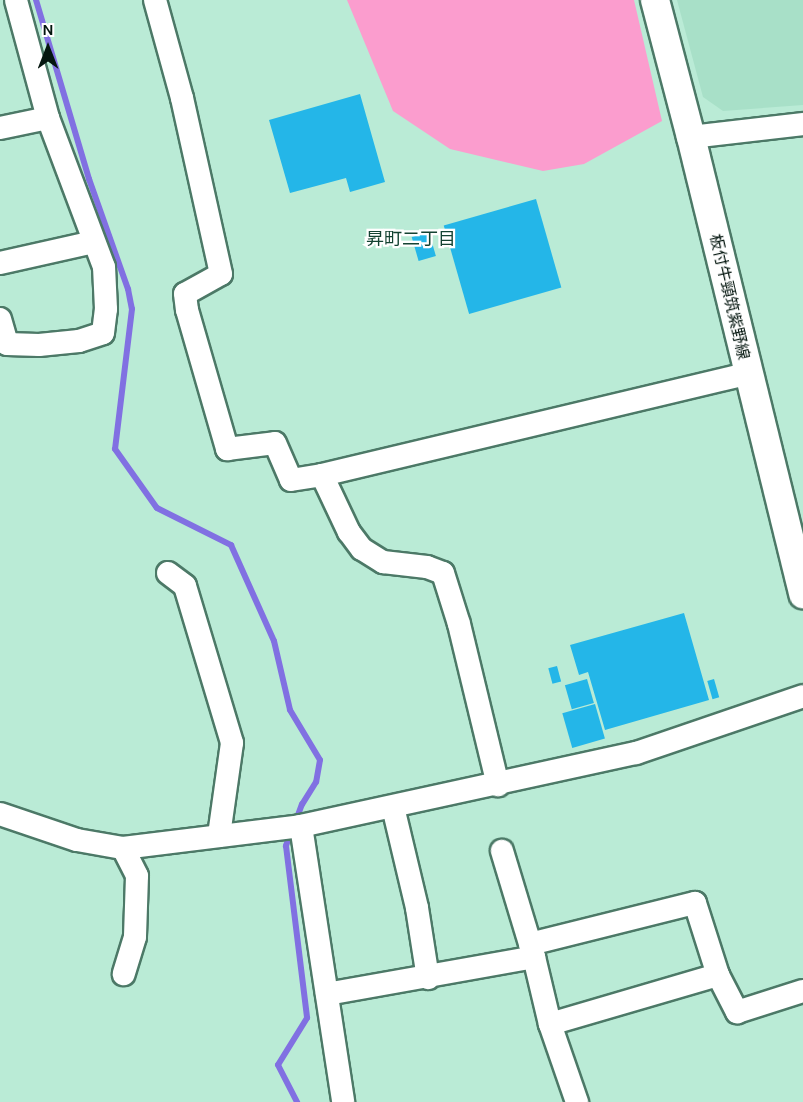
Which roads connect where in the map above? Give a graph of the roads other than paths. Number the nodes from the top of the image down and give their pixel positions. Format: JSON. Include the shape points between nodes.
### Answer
{"nodes":[{"id":1,"x":16,"y":0,"type":"edge"},
{"id":2,"x":154,"y":0,"type":"edge"},
{"id":3,"x":655,"y":0,"type":"edge"},
{"id":4,"x":48,"y":118,"type":"junction"},
{"id":5,"x":803,"y":124,"type":"edge"},
{"id":6,"x":0,"y":128,"type":"edge"},
{"id":7,"x":691,"y":137,"type":"junction"},
{"id":8,"x":94,"y":242,"type":"junction"},
{"id":9,"x":0,"y":262,"type":"edge"},
{"id":10,"x":0,"y":319,"type":"edge"},
{"id":11,"x":747,"y":374,"type":"junction"},
{"id":12,"x":322,"y":475,"type":"junction"},
{"id":13,"x":168,"y":573,"type":"dead end"},
{"id":14,"x":803,"y":594,"type":"edge"},
{"id":15,"x":803,"y":696,"type":"edge"},
{"id":16,"x":498,"y":785,"type":"junction"},
{"id":17,"x":393,"y":807,"type":"junction"},
{"id":18,"x":0,"y":814,"type":"edge"},
{"id":19,"x":301,"y":826,"type":"junction"},
{"id":20,"x":219,"y":836,"type":"junction"},
{"id":21,"x":123,"y":848,"type":"junction"},
{"id":22,"x":502,"y":851,"type":"dead end"},
{"id":23,"x":532,"y":951,"type":"junction"},
{"id":24,"x":124,"y":974,"type":"dead end"},
{"id":25,"x":718,"y":975,"type":"junction"},
{"id":26,"x":428,"y":978,"type":"junction"},
{"id":27,"x":803,"y":992,"type":"edge"},
{"id":28,"x":327,"y":994,"type":"junction"},
{"id":29,"x":550,"y":1023,"type":"junction"},
{"id":30,"x":343,"y":1102,"type":"edge"},
{"id":31,"x":577,"y":1102,"type":"edge"}],
"edges":[{"from":1,"to":4,"type":"street"},
{"from":2,"to":12,"type":"street","via":[[182,98],[221,274],[186,294],[187,310],[227,449],[275,443],[291,480]]},
{"from":3,"to":7,"type":"main road","name":"板付牛頸筑紫野線"},
{"from":4,"to":6,"type":"street"},
{"from":4,"to":8,"type":"street"},
{"from":5,"to":7,"type":"street"},
{"from":7,"to":11,"type":"main road","name":"板付牛頸筑紫野線"},
{"from":8,"to":9,"type":"street"},
{"from":8,"to":10,"type":"street","via":[[104,267],[103,333],[39,345],[7,344]]},
{"from":11,"to":12,"type":"street"},
{"from":11,"to":14,"type":"main road","name":"板付牛頸筑紫野線"},
{"from":12,"to":16,"type":"street","via":[[349,532],[362,549],[383,562],[427,567],[443,573]]},
{"from":13,"to":20,"type":"street","via":[[186,586],[232,743]]},
{"from":15,"to":16,"type":"street","via":[[636,753]]},
{"from":16,"to":17,"type":"street"},
{"from":17,"to":19,"type":"street"},
{"from":17,"to":26,"type":"street","via":[[417,908]]},
{"from":18,"to":21,"type":"street","via":[[76,840]]},
{"from":19,"to":20,"type":"street"},
{"from":19,"to":28,"type":"street"},
{"from":20,"to":21,"type":"street"},
{"from":21,"to":24,"type":"street","via":[[136,876],[135,937]]},
{"from":22,"to":23,"type":"street"},
{"from":23,"to":25,"type":"street","via":[[694,903]]},
{"from":23,"to":26,"type":"street"},
{"from":23,"to":29,"type":"street"},
{"from":25,"to":27,"type":"street","via":[[737,1012]]},
{"from":25,"to":29,"type":"street"},
{"from":26,"to":28,"type":"street"},
{"from":28,"to":30,"type":"street"},
{"from":29,"to":31,"type":"street"}]}
